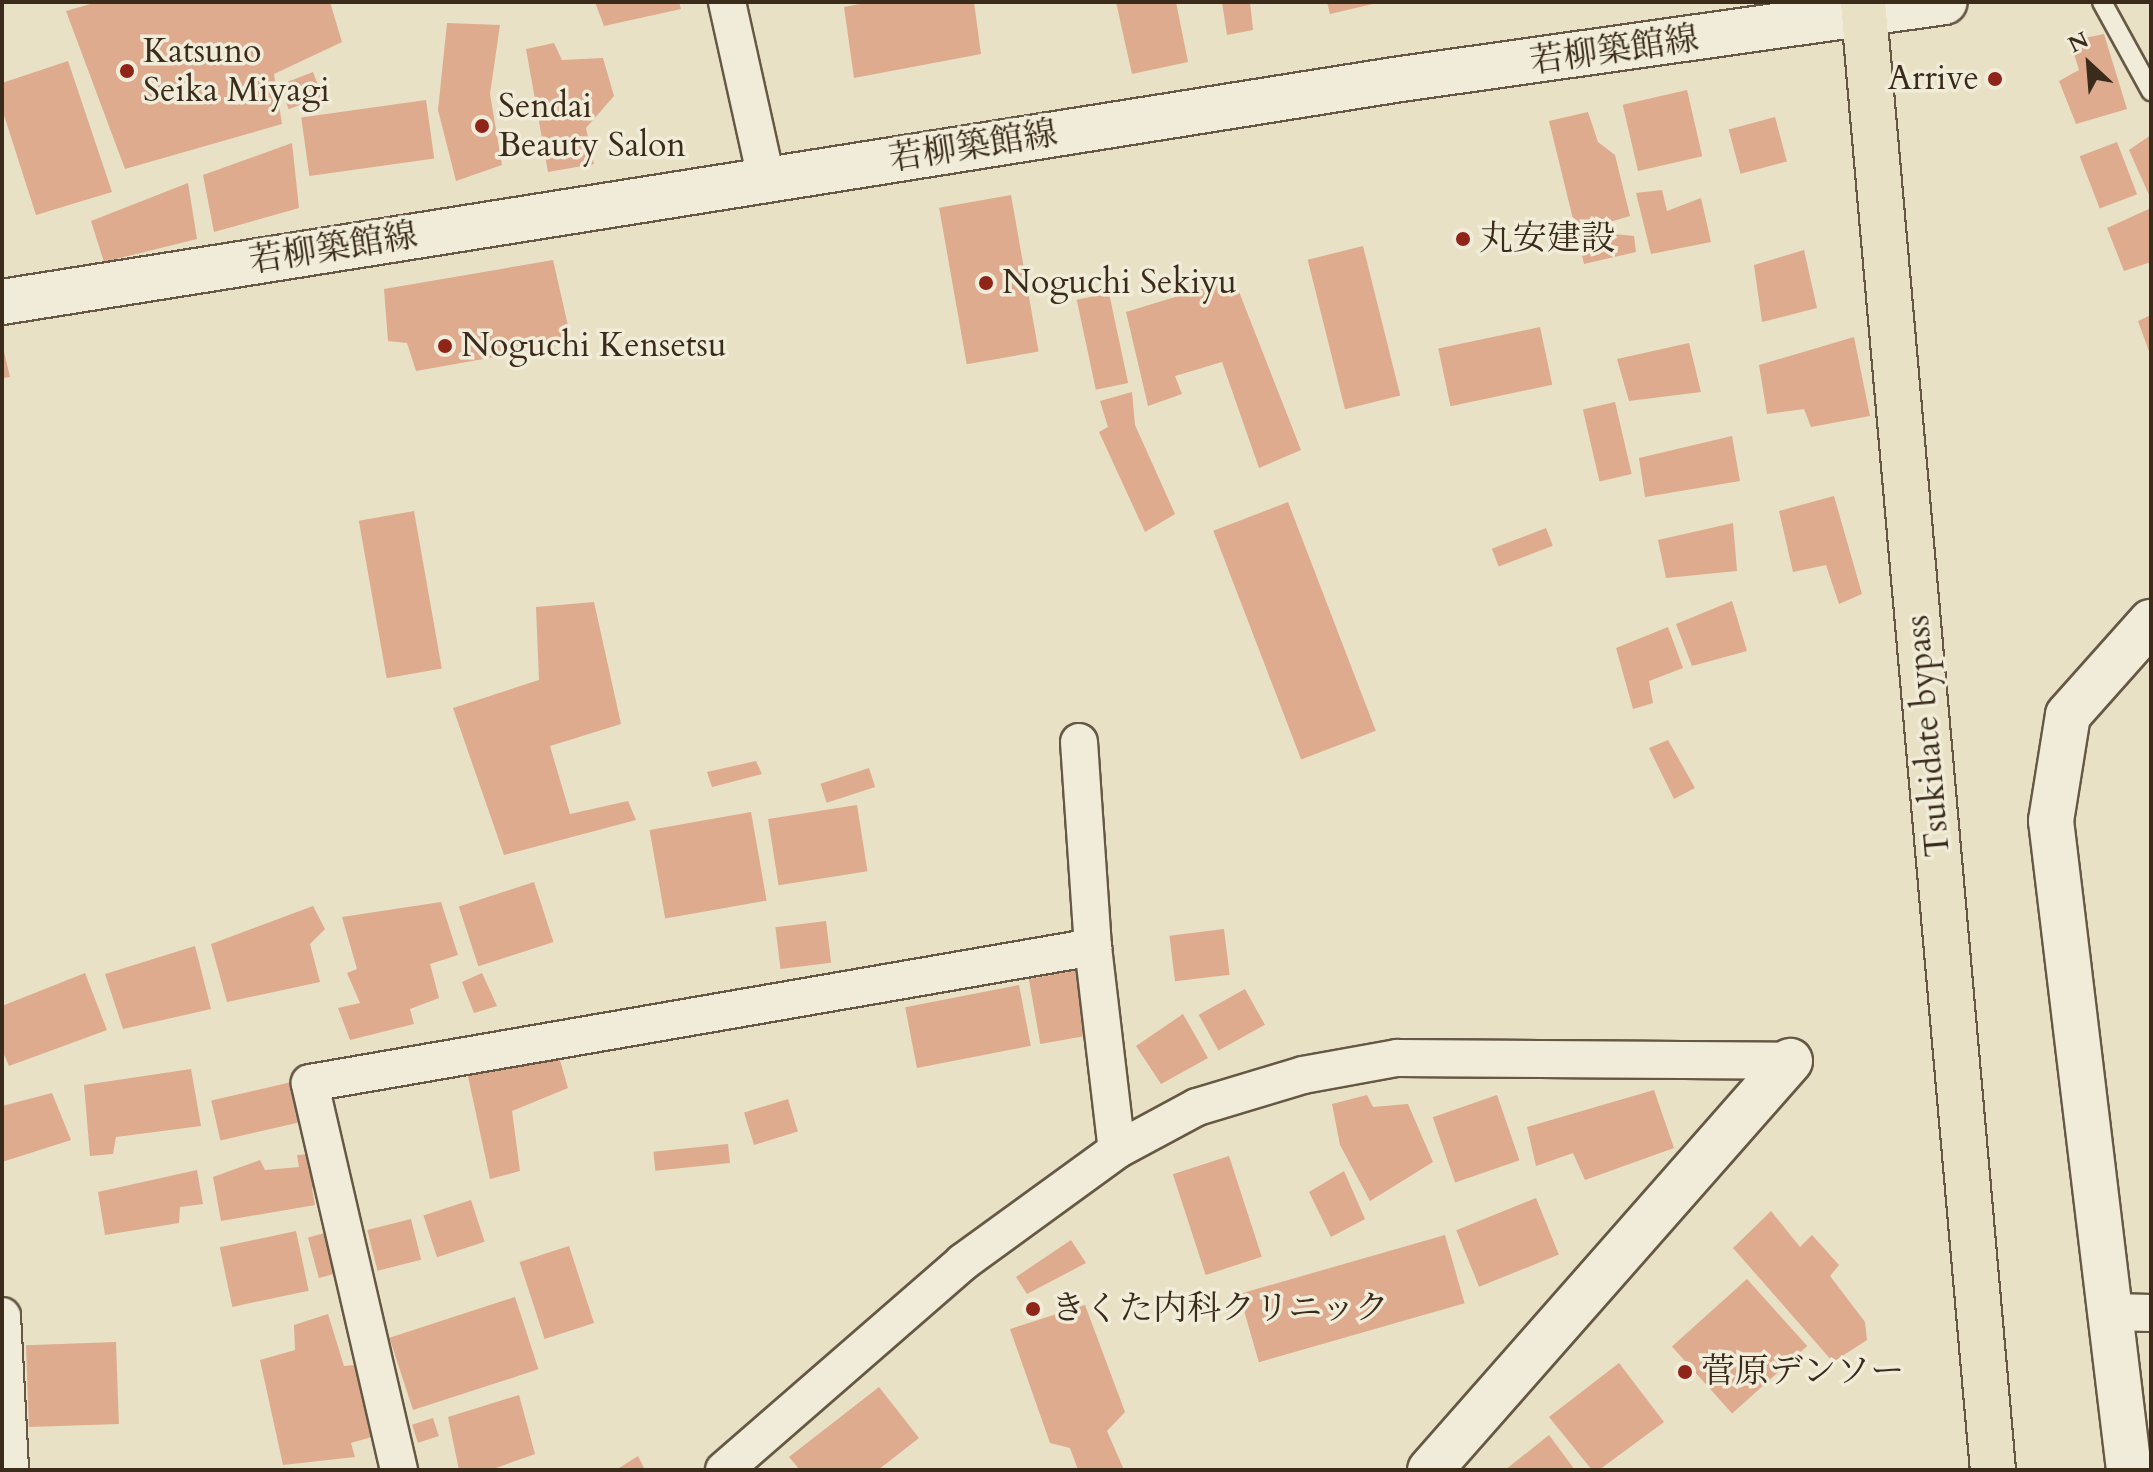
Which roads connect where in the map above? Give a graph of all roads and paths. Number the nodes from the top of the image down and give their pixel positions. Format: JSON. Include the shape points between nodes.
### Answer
{"nodes":[{"id":1,"x":727,"y":2,"type":"edge"},
{"id":2,"x":1945,"y":2,"type":"edge"},
{"id":3,"x":2102,"y":2,"type":"edge"},
{"id":4,"x":1864,"y":9,"type":"edge"},
{"id":5,"x":2151,"y":91,"type":"edge"},
{"id":6,"x":766,"y":178,"type":"junction"},
{"id":7,"x":2,"y":302,"type":"edge"},
{"id":8,"x":2151,"y":622,"type":"edge"},
{"id":9,"x":1079,"y":742,"type":"dead end"},
{"id":10,"x":1093,"y":947,"type":"junction"},
{"id":11,"x":1790,"y":1061,"type":"joint"},
{"id":12,"x":1117,"y":1150,"type":"junction"},
{"id":13,"x":2130,"y":1312,"type":"edge"},
{"id":14,"x":2,"y":1316,"type":"edge"},
{"id":15,"x":10,"y":1470,"type":"edge"},
{"id":16,"x":399,"y":1470,"type":"edge"},
{"id":17,"x":724,"y":1470,"type":"edge"},
{"id":18,"x":1430,"y":1470,"type":"edge"},
{"id":19,"x":1993,"y":1470,"type":"edge"},
{"id":20,"x":2129,"y":1470,"type":"edge"}],
"edges":[{"from":1,"to":6,"type":"street"},
{"from":2,"to":4,"type":"main road","name":"若柳築館線"},
{"from":3,"to":5,"type":"lane"},
{"from":4,"to":6,"type":"main road","name":"若柳築館線"},
{"from":4,"to":19,"type":"highway","name":"Tsukidate bypass"},
{"from":6,"to":7,"type":"main road","name":"若柳築館線"},
{"from":8,"to":13,"type":"main road","via":[[2068,715],[2051,821]]},
{"from":9,"to":10,"type":"street"},
{"from":10,"to":12,"type":"street"},
{"from":10,"to":16,"type":"street","via":[[310,1083]]},
{"from":11,"to":12,"type":"street","via":[[1397,1058],[1303,1075],[1197,1107]]},
{"from":11,"to":18,"type":"main road"},
{"from":12,"to":17,"type":"street","via":[[963,1262]]},
{"from":13,"to":20,"type":"main road"},
{"from":14,"to":15,"type":"street"}]}
